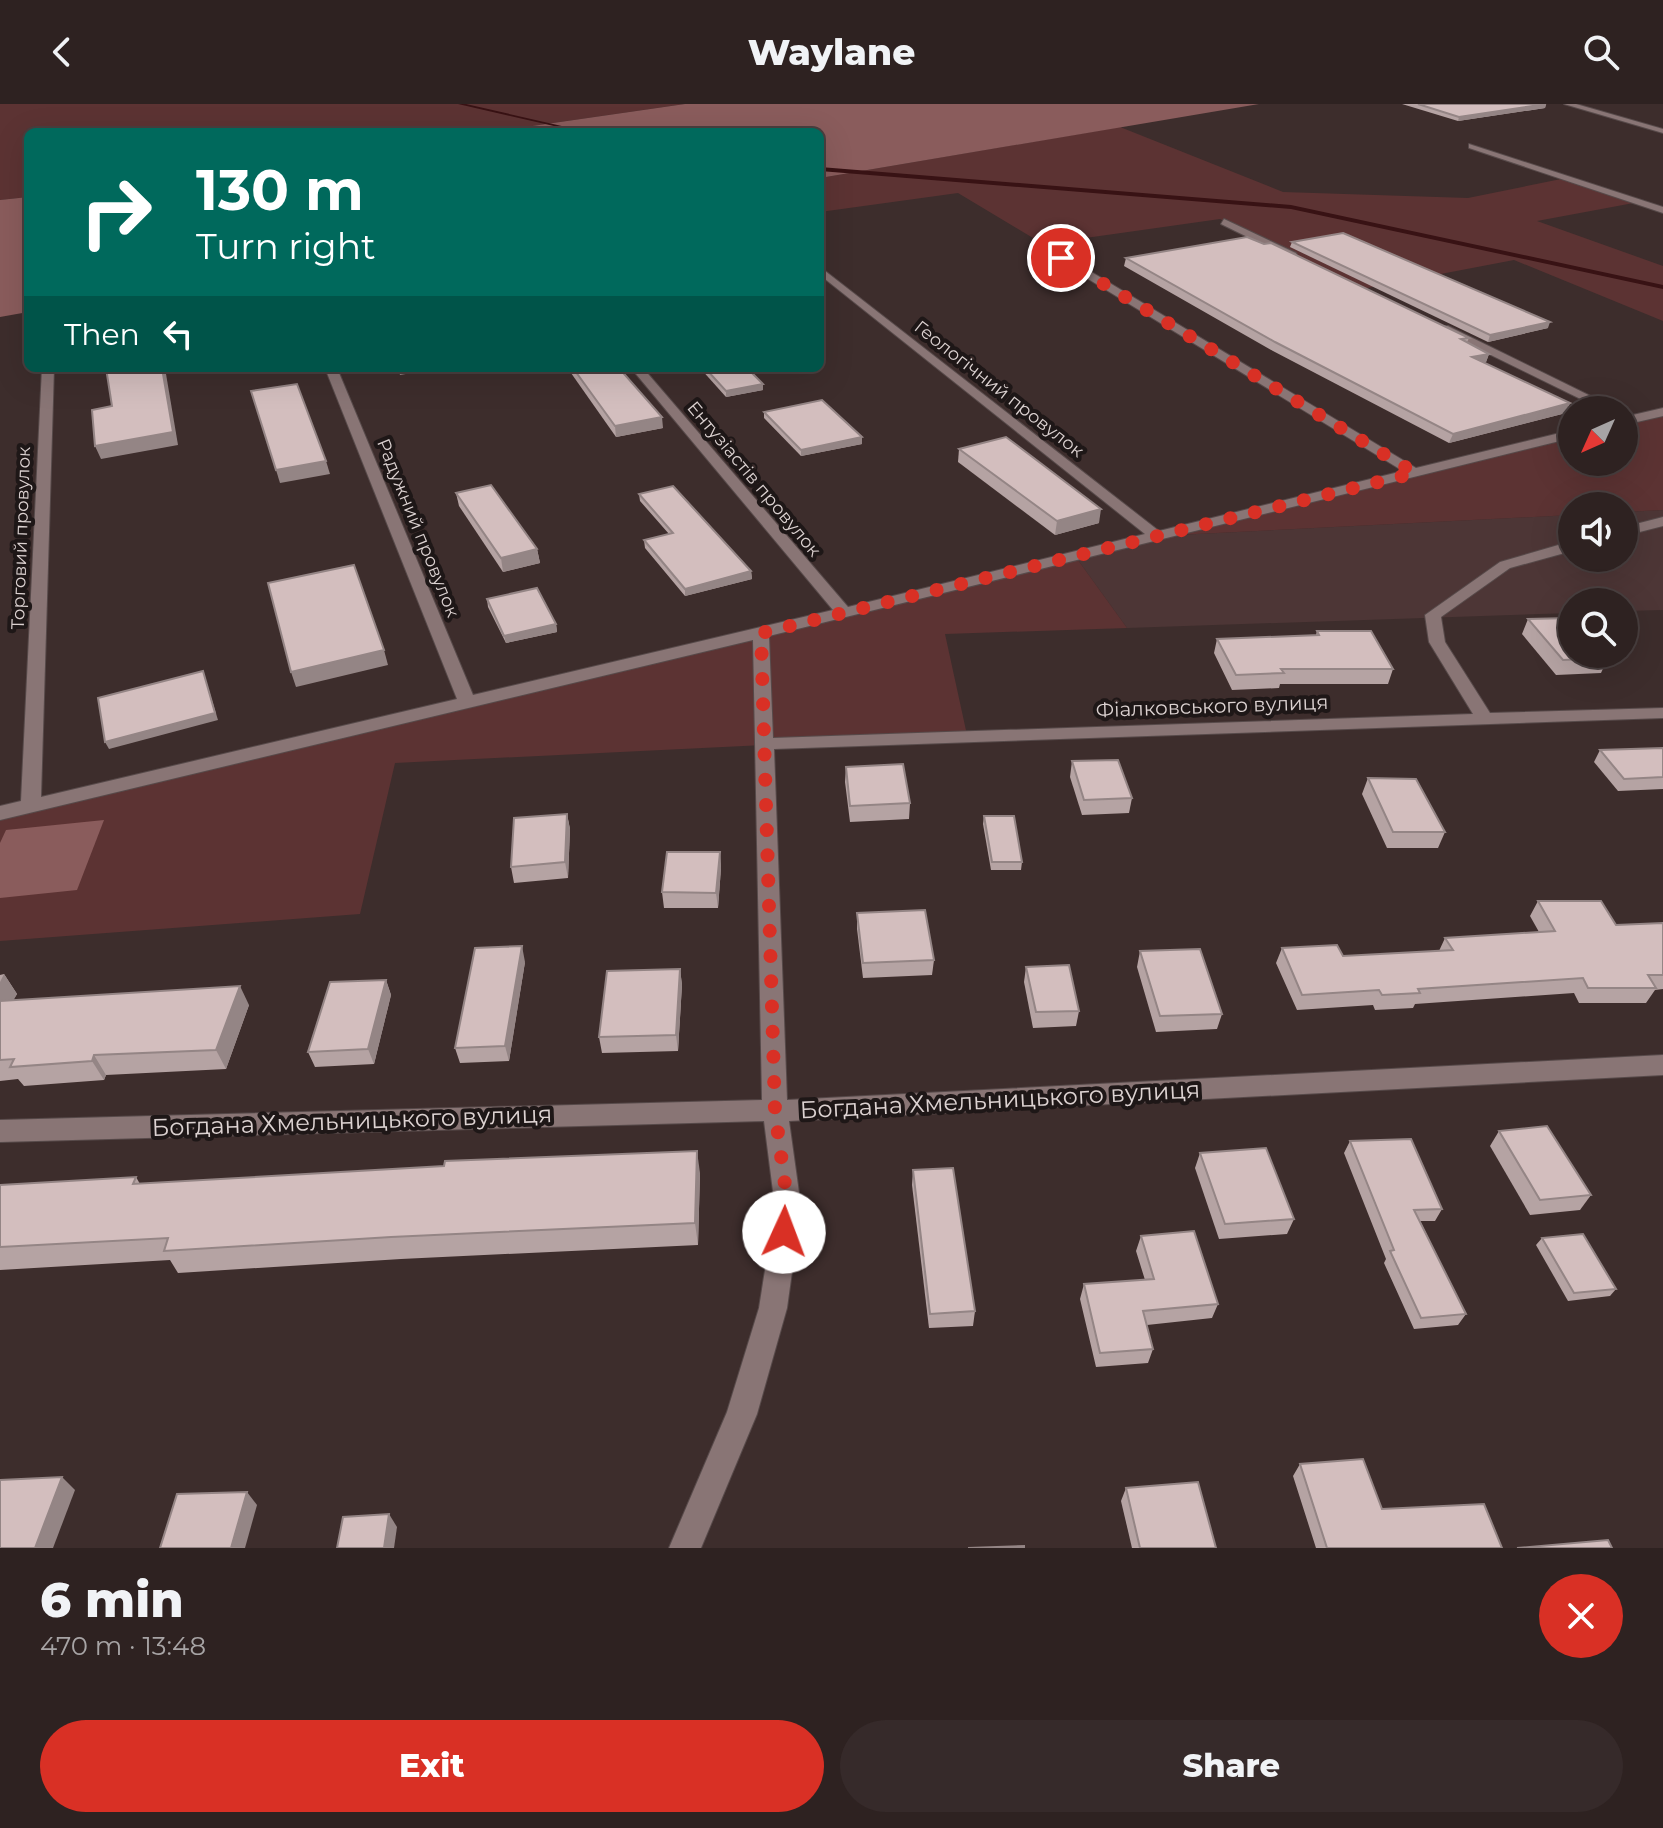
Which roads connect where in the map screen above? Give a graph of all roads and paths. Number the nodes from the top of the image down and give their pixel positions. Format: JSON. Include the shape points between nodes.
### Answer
{"nodes":[{"id":1,"x":1568,"y":104,"type":"edge"},
{"id":2,"x":1663,"y":131,"type":"edge"},
{"id":3,"x":1472,"y":146,"type":"dead end"},
{"id":4,"x":1663,"y":210,"type":"edge"},
{"id":5,"x":1224,"y":222,"type":"dead end"},
{"id":6,"x":1061,"y":258,"type":"dead end"},
{"id":7,"x":1306,"y":262,"type":"edge"},
{"id":8,"x":824,"y":273,"type":"edge"},
{"id":9,"x":1431,"y":322,"type":"edge"},
{"id":10,"x":48,"y":372,"type":"edge"},
{"id":11,"x":333,"y":372,"type":"edge"},
{"id":12,"x":640,"y":372,"type":"edge"},
{"id":13,"x":1584,"y":396,"type":"edge"},
{"id":14,"x":1663,"y":412,"type":"edge"},
{"id":15,"x":1638,"y":417,"type":"edge"},
{"id":16,"x":1638,"y":420,"type":"edge"},
{"id":17,"x":1663,"y":428,"type":"edge"},
{"id":18,"x":1558,"y":437,"type":"edge"},
{"id":19,"x":1415,"y":473,"type":"junction"},
{"id":20,"x":1663,"y":521,"type":"edge"},
{"id":21,"x":1638,"y":528,"type":"edge"},
{"id":22,"x":1156,"y":536,"type":"junction"},
{"id":23,"x":1558,"y":550,"type":"edge"},
{"id":24,"x":844,"y":613,"type":"junction"},
{"id":25,"x":761,"y":633,"type":"junction"},
{"id":26,"x":467,"y":702,"type":"junction"},
{"id":27,"x":1663,"y":713,"type":"edge"},
{"id":28,"x":1486,"y":721,"type":"junction"},
{"id":29,"x":762,"y":744,"type":"junction"},
{"id":30,"x":31,"y":805,"type":"junction"},
{"id":31,"x":0,"y":813,"type":"edge"},
{"id":32,"x":1663,"y":1065,"type":"edge"},
{"id":33,"x":775,"y":1111,"type":"junction"},
{"id":34,"x":0,"y":1131,"type":"edge"},
{"id":35,"x":685,"y":1548,"type":"edge"}],
"edges":[{"from":1,"to":2,"type":"street"},
{"from":3,"to":4,"type":"street"},
{"from":5,"to":7,"type":"street"},
{"from":6,"to":19,"type":"street"},
{"from":8,"to":22,"type":"street","name":"Геологічний провулок"},
{"from":9,"to":13,"type":"street"},
{"from":10,"to":30,"type":"street","name":"Торговий провулок"},
{"from":11,"to":26,"type":"street","name":"Радужний провулок"},
{"from":12,"to":24,"type":"street","name":"Ентузіастів провулок"},
{"from":14,"to":15,"type":"street"},
{"from":16,"to":17,"type":"street"},
{"from":18,"to":19,"type":"street"},
{"from":19,"to":22,"type":"street"},
{"from":20,"to":21,"type":"street"},
{"from":22,"to":24,"type":"street"},
{"from":23,"to":28,"type":"street","via":[[1505,565],[1433,615],[1437,642]]},
{"from":24,"to":25,"type":"street"},
{"from":25,"to":26,"type":"street"},
{"from":25,"to":29,"type":"street"},
{"from":26,"to":30,"type":"street"},
{"from":27,"to":28,"type":"street","name":"Фіалковського вулиця"},
{"from":28,"to":29,"type":"street","name":"Фіалковського вулиця"},
{"from":29,"to":33,"type":"street"},
{"from":30,"to":31,"type":"street"},
{"from":32,"to":33,"type":"street","name":"Богдана Хмельницького вулиця"},
{"from":33,"to":34,"type":"street","name":"Богдана Хмельницького вулиця"},
{"from":33,"to":35,"type":"street","via":[[788,1207],[773,1308],[742,1414]]}]}
